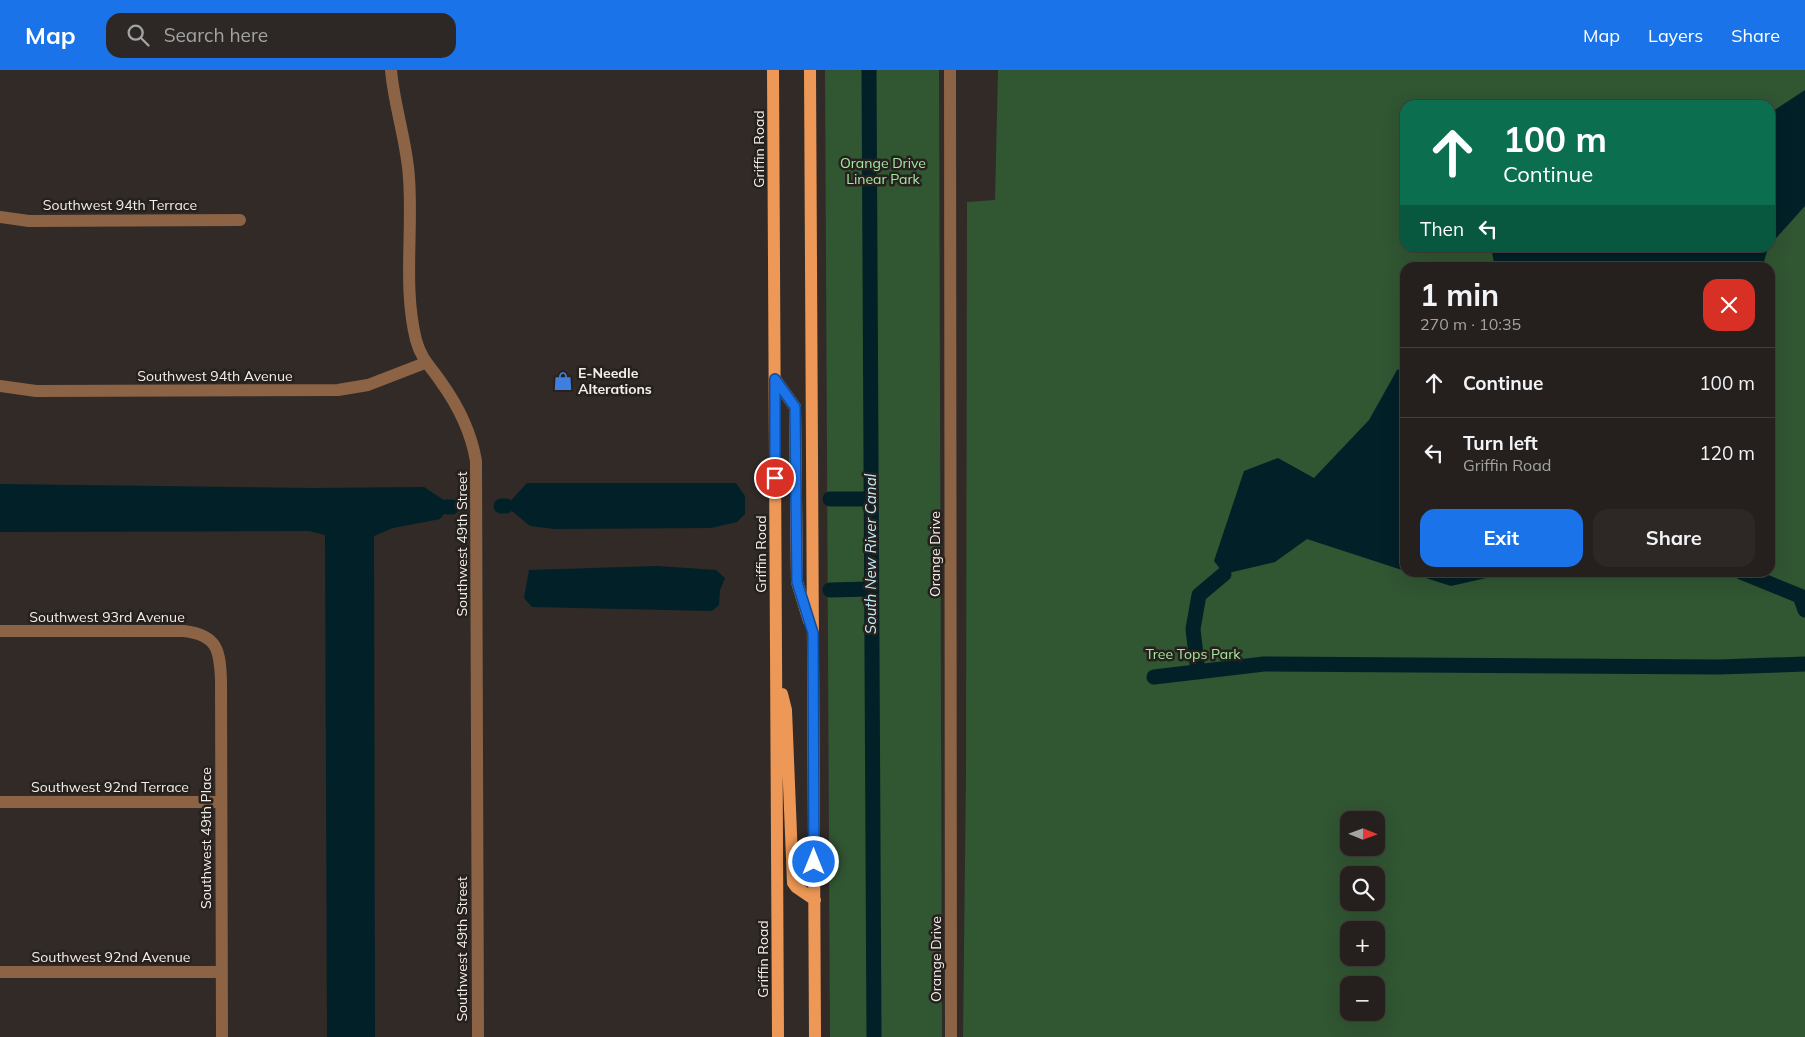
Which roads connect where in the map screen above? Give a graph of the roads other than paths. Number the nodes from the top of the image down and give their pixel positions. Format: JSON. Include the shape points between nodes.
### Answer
{"nodes":[{"id":1,"x":391,"y":70,"type":"edge"},
{"id":2,"x":773,"y":70,"type":"edge"},
{"id":3,"x":810,"y":70,"type":"edge"},
{"id":4,"x":950,"y":70,"type":"edge"},
{"id":5,"x":0,"y":218,"type":"edge"},
{"id":6,"x":240,"y":220,"type":"dead end"},
{"id":7,"x":426,"y":363,"type":"junction"},
{"id":8,"x":775,"y":379,"type":"junction"},
{"id":9,"x":0,"y":386,"type":"edge"},
{"id":10,"x":0,"y":631,"type":"edge"},
{"id":11,"x":813,"y":633,"type":"junction"},
{"id":12,"x":211,"y":640,"type":"joint"},
{"id":13,"x":777,"y":674,"type":"junction"},
{"id":14,"x":0,"y":802,"type":"edge"},
{"id":15,"x":221,"y":802,"type":"junction"},
{"id":16,"x":814,"y":900,"type":"junction"},
{"id":17,"x":0,"y":972,"type":"edge"},
{"id":18,"x":222,"y":972,"type":"junction"},
{"id":19,"x":222,"y":1037,"type":"edge"},
{"id":20,"x":478,"y":1037,"type":"edge"},
{"id":21,"x":778,"y":1037,"type":"edge"},
{"id":22,"x":816,"y":1037,"type":"edge"},
{"id":23,"x":951,"y":1037,"type":"edge"}],
"edges":[{"from":1,"to":7,"type":"street","name":"Southwest 49th Street","via":[[409,178],[411,310],[417,342]]},
{"from":2,"to":8,"type":"main road","name":"Griffin Road"},
{"from":3,"to":11,"type":"main road"},
{"from":4,"to":23,"type":"street","name":"Orange Drive"},
{"from":5,"to":6,"type":"street","name":"Southwest 94th Terrace","via":[[29,221]]},
{"from":7,"to":9,"type":"street","name":"Southwest 94th Avenue","via":[[368,385],[338,390],[36,391]]},
{"from":7,"to":20,"type":"street","name":"Southwest 49th Street","via":[[462,414],[476,460]]},
{"from":8,"to":11,"type":"main road","via":[[795,407],[797,582]]},
{"from":8,"to":13,"type":"main road","name":"Griffin Road"},
{"from":10,"to":12,"type":"street","name":"Southwest 93rd Avenue","via":[[184,631],[197,632]]},
{"from":11,"to":16,"type":"main road"},
{"from":12,"to":15,"type":"street","name":"Southwest 49th Place","via":[[221,664]]},
{"from":13,"to":16,"type":"main road","via":[[786,710],[793,883]]},
{"from":13,"to":21,"type":"main road","name":"Griffin Road"},
{"from":14,"to":15,"type":"street","name":"Southwest 92nd Terrace"},
{"from":15,"to":18,"type":"street","name":"Southwest 49th Place"},
{"from":16,"to":22,"type":"main road"},
{"from":17,"to":18,"type":"street","name":"Southwest 92nd Avenue"},
{"from":18,"to":19,"type":"street","name":"Southwest 49th Place"}]}
